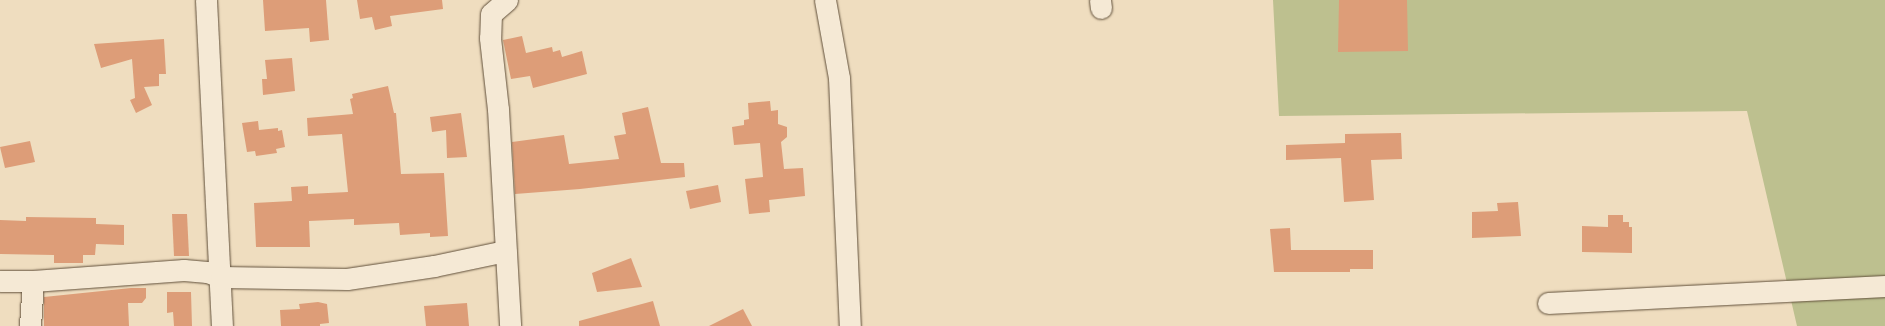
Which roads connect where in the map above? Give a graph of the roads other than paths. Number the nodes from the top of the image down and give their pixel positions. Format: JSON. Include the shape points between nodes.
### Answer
{"nodes":[{"id":1,"x":206,"y":0,"type":"edge"},
{"id":2,"x":507,"y":0,"type":"edge"},
{"id":3,"x":825,"y":0,"type":"edge"},
{"id":4,"x":505,"y":252,"type":"junction"},
{"id":5,"x":221,"y":277,"type":"junction"},
{"id":6,"x":0,"y":280,"type":"edge"},
{"id":7,"x":33,"y":281,"type":"junction"},
{"id":8,"x":1885,"y":286,"type":"edge"},
{"id":9,"x":1548,"y":303,"type":"dead end"},
{"id":10,"x":30,"y":326,"type":"edge"},
{"id":11,"x":222,"y":326,"type":"edge"},
{"id":12,"x":510,"y":326,"type":"edge"},
{"id":13,"x":850,"y":326,"type":"edge"}],
"edges":[{"from":1,"to":5,"type":"street"},
{"from":2,"to":4,"type":"street","via":[[491,14],[490,38],[498,110]]},
{"from":3,"to":13,"type":"street","via":[[839,78]]},
{"from":4,"to":5,"type":"street","via":[[347,279]]},
{"from":4,"to":12,"type":"street"},
{"from":5,"to":7,"type":"street","via":[[207,272],[184,270]]},
{"from":5,"to":11,"type":"street"},
{"from":6,"to":7,"type":"street"},
{"from":7,"to":10,"type":"street"},
{"from":8,"to":9,"type":"street"}]}
